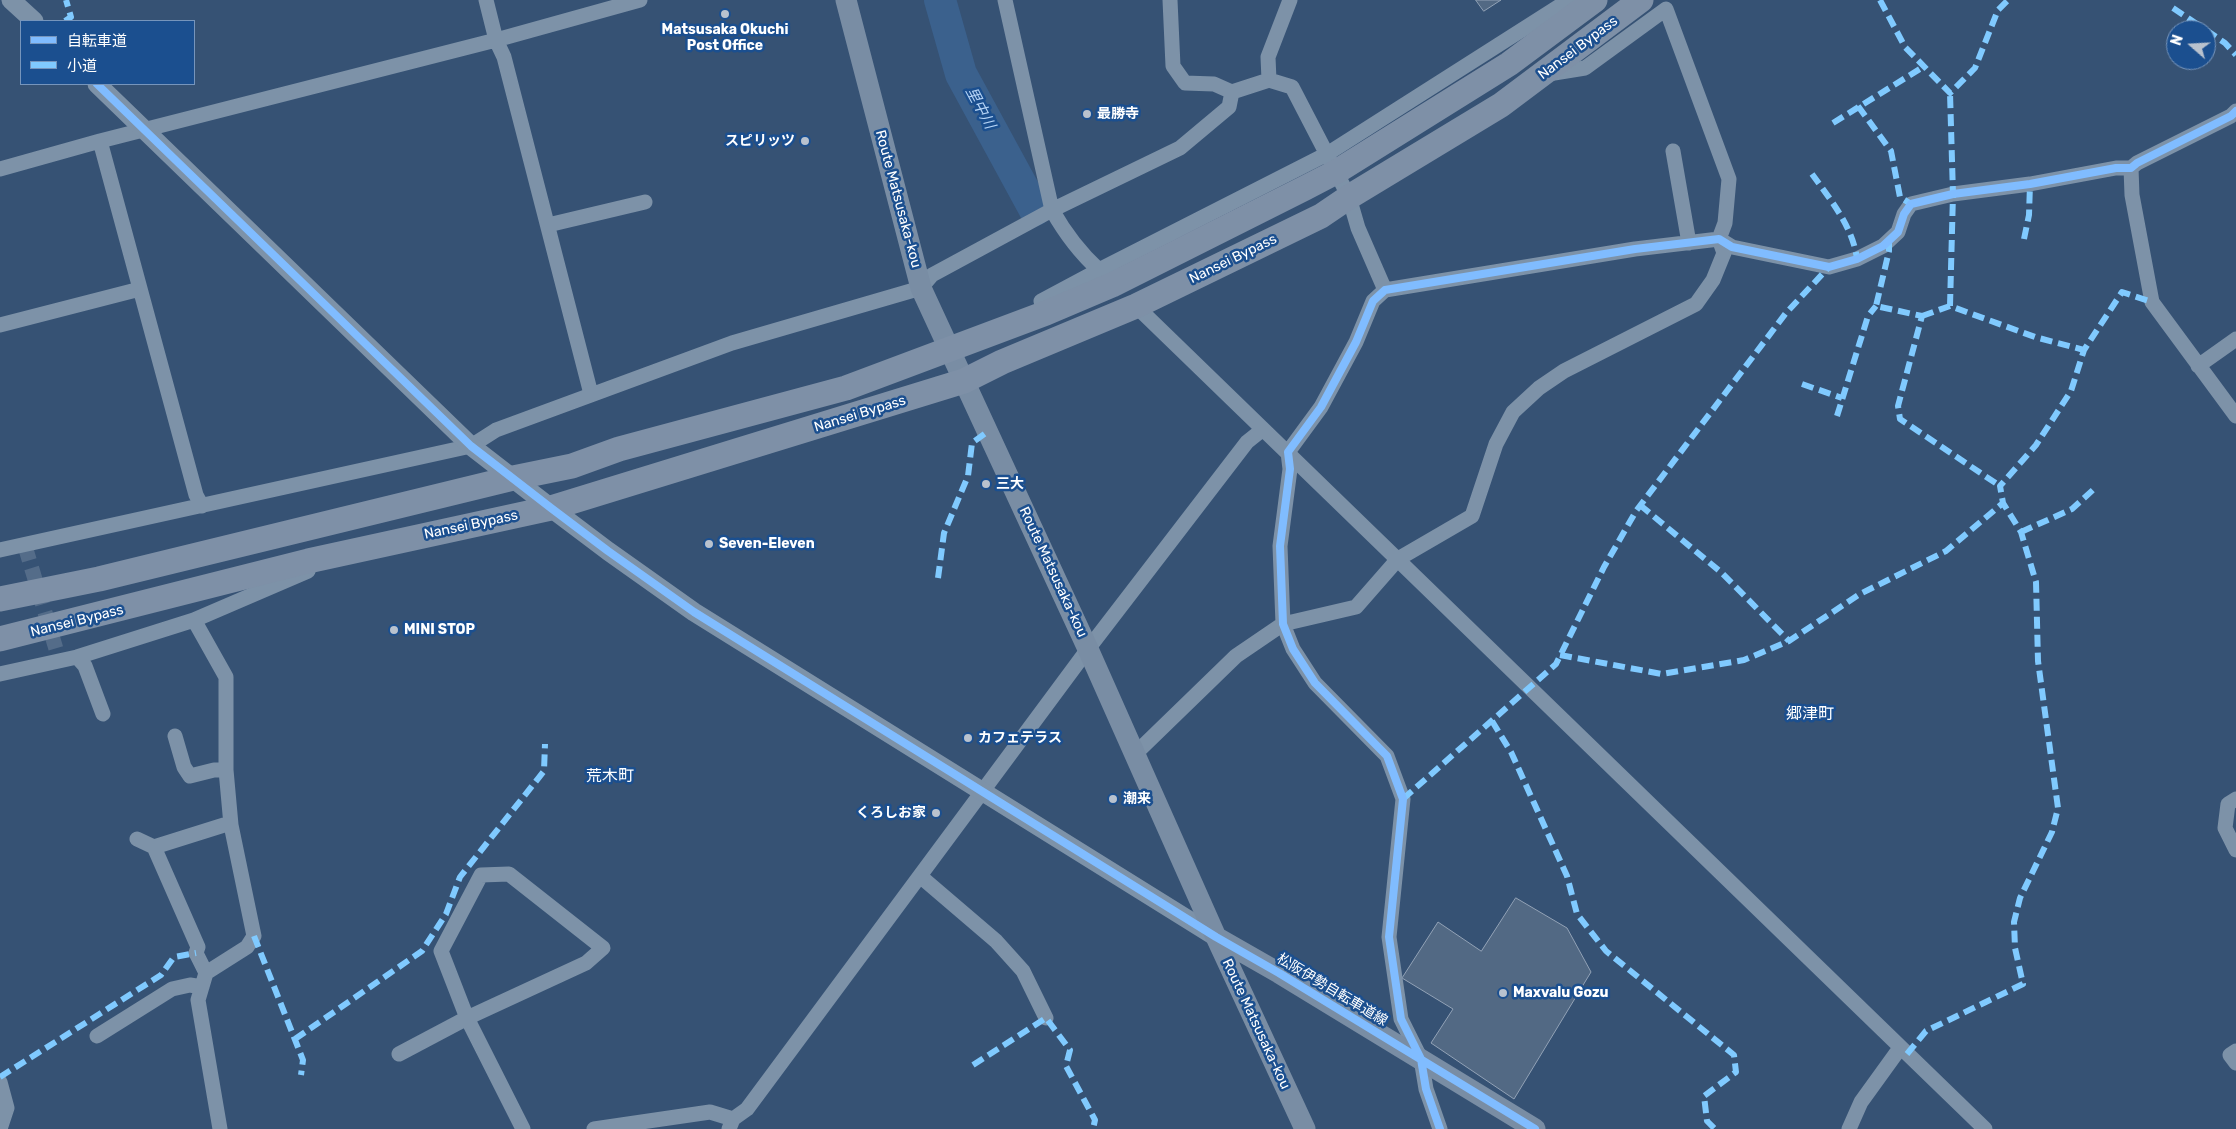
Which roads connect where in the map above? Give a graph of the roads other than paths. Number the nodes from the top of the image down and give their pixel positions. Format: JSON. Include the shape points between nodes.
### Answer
{"nodes":[{"id":1,"x":11,"y":0,"type":"edge"},
{"id":2,"x":486,"y":0,"type":"edge"},
{"id":3,"x":640,"y":0,"type":"edge"},
{"id":4,"x":846,"y":0,"type":"edge"},
{"id":5,"x":1005,"y":0,"type":"edge"},
{"id":6,"x":1170,"y":0,"type":"edge"},
{"id":7,"x":1290,"y":0,"type":"edge"},
{"id":8,"x":1569,"y":0,"type":"edge"},
{"id":9,"x":1595,"y":0,"type":"edge"},
{"id":10,"x":1641,"y":0,"type":"edge"},
{"id":11,"x":33,"y":20,"type":"edge"},
{"id":12,"x":496,"y":40,"type":"junction"},
{"id":13,"x":1541,"y":75,"type":"junction"},
{"id":14,"x":1269,"y":80,"type":"junction"},
{"id":15,"x":98,"y":85,"type":"edge"},
{"id":16,"x":1232,"y":92,"type":"junction"},
{"id":17,"x":2236,"y":112,"type":"edge"},
{"id":18,"x":143,"y":130,"type":"junction"},
{"id":19,"x":100,"y":141,"type":"junction"},
{"id":20,"x":1673,"y":151,"type":"dead end"},
{"id":21,"x":1331,"y":163,"type":"junction"},
{"id":22,"x":0,"y":168,"type":"edge"},
{"id":23,"x":2131,"y":168,"type":"junction"},
{"id":24,"x":1349,"y":197,"type":"junction"},
{"id":25,"x":645,"y":202,"type":"dead end"},
{"id":26,"x":1052,"y":210,"type":"junction"},
{"id":27,"x":548,"y":226,"type":"junction"},
{"id":28,"x":1719,"y":239,"type":"junction"},
{"id":29,"x":1689,"y":243,"type":"junction"},
{"id":30,"x":1099,"y":270,"type":"junction"},
{"id":31,"x":921,"y":288,"type":"junction"},
{"id":32,"x":140,"y":289,"type":"junction"},
{"id":33,"x":1385,"y":290,"type":"junction"},
{"id":34,"x":1136,"y":306,"type":"junction"},
{"id":35,"x":1046,"y":313,"type":"junction"},
{"id":36,"x":0,"y":325,"type":"edge"},
{"id":37,"x":2236,"y":339,"type":"edge"},
{"id":38,"x":948,"y":349,"type":"junction"},
{"id":39,"x":2198,"y":366,"type":"junction"},
{"id":40,"x":964,"y":381,"type":"junction"},
{"id":41,"x":591,"y":394,"type":"junction"},
{"id":42,"x":2236,"y":416,"type":"edge"},
{"id":43,"x":1262,"y":430,"type":"junction"},
{"id":44,"x":471,"y":446,"type":"junction"},
{"id":45,"x":1288,"y":452,"type":"junction"},
{"id":46,"x":513,"y":478,"type":"junction"},
{"id":47,"x":202,"y":506,"type":"junction"},
{"id":48,"x":551,"y":508,"type":"junction"},
{"id":49,"x":0,"y":550,"type":"edge"},
{"id":50,"x":1398,"y":559,"type":"junction"},
{"id":51,"x":308,"y":561,"type":"junction"},
{"id":52,"x":0,"y":599,"type":"edge"},
{"id":53,"x":194,"y":620,"type":"junction"},
{"id":54,"x":1282,"y":624,"type":"junction"},
{"id":55,"x":0,"y":639,"type":"edge"},
{"id":56,"x":1088,"y":648,"type":"junction"},
{"id":57,"x":76,"y":657,"type":"junction"},
{"id":58,"x":0,"y":674,"type":"edge"},
{"id":59,"x":103,"y":714,"type":"dead end"},
{"id":60,"x":175,"y":736,"type":"dead end"},
{"id":61,"x":1135,"y":754,"type":"junction"},
{"id":62,"x":226,"y":770,"type":"junction"},
{"id":63,"x":983,"y":791,"type":"junction"},
{"id":64,"x":2236,"y":799,"type":"edge"},
{"id":65,"x":231,"y":825,"type":"junction"},
{"id":66,"x":137,"y":839,"type":"dead end"},
{"id":67,"x":154,"y":847,"type":"junction"},
{"id":68,"x":2236,"y":850,"type":"edge"},
{"id":69,"x":920,"y":876,"type":"junction"},
{"id":70,"x":1216,"y":937,"type":"junction"},
{"id":71,"x":204,"y":980,"type":"junction"},
{"id":72,"x":467,"y":1018,"type":"junction"},
{"id":73,"x":1046,"y":1018,"type":"dead end"},
{"id":74,"x":98,"y":1036,"type":"dead end"},
{"id":75,"x":1900,"y":1048,"type":"junction"},
{"id":76,"x":2236,"y":1051,"type":"edge"},
{"id":77,"x":399,"y":1054,"type":"dead end"},
{"id":78,"x":1421,"y":1059,"type":"junction"},
{"id":79,"x":2236,"y":1063,"type":"edge"},
{"id":80,"x":0,"y":1082,"type":"edge"},
{"id":81,"x":731,"y":1124,"type":"edge"},
{"id":82,"x":0,"y":1129,"type":"edge"},
{"id":83,"x":220,"y":1129,"type":"edge"},
{"id":84,"x":523,"y":1129,"type":"edge"},
{"id":85,"x":594,"y":1129,"type":"edge"},
{"id":86,"x":1305,"y":1129,"type":"edge"},
{"id":87,"x":1440,"y":1129,"type":"edge"},
{"id":88,"x":1535,"y":1129,"type":"edge"},
{"id":89,"x":1849,"y":1129,"type":"edge"},
{"id":90,"x":1985,"y":1129,"type":"edge"}],
"edges":[{"from":1,"to":11,"type":"street"},
{"from":2,"to":12,"type":"street"},
{"from":3,"to":12,"type":"street"},
{"from":4,"to":31,"type":"main road","name":"Route Matsusaka-kou"},
{"from":5,"to":26,"type":"street"},
{"from":6,"to":16,"type":"street","via":[[1173,66],[1185,83],[1214,84]]},
{"from":7,"to":14,"type":"street","via":[[1268,57]]},
{"from":8,"to":21,"type":"street"},
{"from":9,"to":21,"type":"highway","name":"Nansei Bypass","via":[[1509,64]]},
{"from":10,"to":13,"type":"highway","name":"Nansei Bypass"},
{"from":12,"to":18,"type":"street"},
{"from":12,"to":27,"type":"street","via":[[504,57]]},
{"from":13,"to":24,"type":"highway","name":"Nansei Bypass","via":[[1501,105]]},
{"from":13,"to":28,"type":"street","via":[[1585,68],[1666,9],[1729,179],[1725,223]]},
{"from":14,"to":16,"type":"street"},
{"from":14,"to":21,"type":"street","via":[[1292,87]]},
{"from":15,"to":18,"type":"street"},
{"from":16,"to":26,"type":"street","via":[[1229,107],[1180,148]]},
{"from":17,"to":23,"type":"street"},
{"from":18,"to":19,"type":"street"},
{"from":18,"to":44,"type":"street"},
{"from":19,"to":22,"type":"street"},
{"from":19,"to":32,"type":"street"},
{"from":20,"to":29,"type":"street"},
{"from":21,"to":24,"type":"street"},
{"from":21,"to":30,"type":"street"},
{"from":21,"to":35,"type":"highway","name":"Nansei Bypass","via":[[1112,285]]},
{"from":23,"to":28,"type":"street","via":[[1952,194],[1911,204],[1898,232],[1883,246],[1857,259],[1829,267],[1732,247]]},
{"from":23,"to":39,"type":"street","via":[[2134,204],[2152,302]]},
{"from":24,"to":33,"type":"street","via":[[1358,228]]},
{"from":24,"to":34,"type":"highway","name":"Nansei Bypass","via":[[1321,216]]},
{"from":25,"to":27,"type":"street"},
{"from":26,"to":30,"type":"street","via":[[1064,232]]},
{"from":26,"to":31,"type":"street","via":[[932,275]]},
{"from":27,"to":41,"type":"street"},
{"from":28,"to":29,"type":"street"},
{"from":28,"to":50,"type":"street","via":[[1724,253],[1713,280],[1696,304],[1564,371],[1539,388],[1513,412],[1496,444],[1472,516]]},
{"from":29,"to":33,"type":"street"},
{"from":30,"to":35,"type":"street","via":[[1041,301]]},
{"from":31,"to":38,"type":"main road","name":"Route Matsusaka-kou"},
{"from":31,"to":41,"type":"street","via":[[732,343]]},
{"from":32,"to":36,"type":"street"},
{"from":32,"to":47,"type":"street","via":[[196,495]]},
{"from":33,"to":45,"type":"street","via":[[1373,300],[1356,342],[1321,407]]},
{"from":34,"to":40,"type":"highway","name":"Nansei Bypass"},
{"from":34,"to":43,"type":"street"},
{"from":35,"to":38,"type":"highway","name":"Nansei Bypass"},
{"from":37,"to":39,"type":"street"},
{"from":38,"to":40,"type":"main road","name":"Route Matsusaka-kou"},
{"from":38,"to":46,"type":"highway","name":"Nansei Bypass","via":[[846,388],[619,448],[572,466]]},
{"from":39,"to":42,"type":"street"},
{"from":40,"to":48,"type":"highway","name":"Nansei Bypass"},
{"from":40,"to":56,"type":"main road","name":"Route Matsusaka-kou"},
{"from":41,"to":44,"type":"street","via":[[496,430]]},
{"from":43,"to":45,"type":"street"},
{"from":43,"to":56,"type":"street","via":[[1247,442]]},
{"from":44,"to":46,"type":"street"},
{"from":44,"to":47,"type":"street"},
{"from":45,"to":50,"type":"street"},
{"from":45,"to":54,"type":"street","via":[[1290,469],[1280,546]]},
{"from":46,"to":48,"type":"street"},
{"from":46,"to":52,"type":"highway","name":"Nansei Bypass","via":[[99,579]]},
{"from":47,"to":49,"type":"street"},
{"from":48,"to":51,"type":"highway","name":"Nansei Bypass"},
{"from":48,"to":63,"type":"street","via":[[694,612]]},
{"from":50,"to":54,"type":"street","via":[[1356,607]]},
{"from":50,"to":75,"type":"street"},
{"from":51,"to":53,"type":"street","via":[[310,570]]},
{"from":51,"to":55,"type":"highway","name":"Nansei Bypass"},
{"from":53,"to":57,"type":"street"},
{"from":53,"to":62,"type":"street","via":[[226,677]]},
{"from":54,"to":61,"type":"street","via":[[1236,656]]},
{"from":54,"to":78,"type":"street","via":[[1293,649],[1315,683],[1387,756],[1403,799],[1389,937],[1401,1019]]},
{"from":56,"to":61,"type":"main road","name":"Route Matsusaka-kou"},
{"from":56,"to":63,"type":"street"},
{"from":57,"to":58,"type":"street"},
{"from":57,"to":59,"type":"street","via":[[85,666]]},
{"from":60,"to":62,"type":"street","via":[[190,776]]},
{"from":61,"to":70,"type":"main road","name":"Route Matsusaka-kou"},
{"from":62,"to":65,"type":"street"},
{"from":63,"to":69,"type":"street"},
{"from":63,"to":70,"type":"street"},
{"from":64,"to":68,"type":"street","via":[[2228,804],[2225,828]]},
{"from":65,"to":67,"type":"street"},
{"from":65,"to":71,"type":"street","via":[[254,936],[247,947]]},
{"from":66,"to":67,"type":"street"},
{"from":67,"to":71,"type":"street","via":[[198,947],[196,953]]},
{"from":69,"to":73,"type":"street","via":[[996,941],[1023,971]]},
{"from":69,"to":81,"type":"street","via":[[747,1109]]},
{"from":70,"to":78,"type":"main road","name":"松阪伊勢自転車道線"},
{"from":70,"to":86,"type":"main road","name":"Route Matsusaka-kou"},
{"from":71,"to":74,"type":"street","via":[[172,989]]},
{"from":71,"to":83,"type":"street","via":[[198,1000]]},
{"from":72,"to":72,"type":"street","via":[[441,952],[481,875],[509,874],[603,948],[586,963]]},
{"from":72,"to":77,"type":"street"},
{"from":72,"to":84,"type":"street"},
{"from":75,"to":89,"type":"street","via":[[1861,1102]]},
{"from":75,"to":90,"type":"street"},
{"from":76,"to":79,"type":"street","via":[[2230,1055]]},
{"from":78,"to":87,"type":"street","via":[[1426,1089]]},
{"from":78,"to":88,"type":"main road","name":"松阪伊勢自転車道線"},
{"from":80,"to":82,"type":"street","via":[[7,1108]]},
{"from":81,"to":85,"type":"street","via":[[710,1112]]}]}
